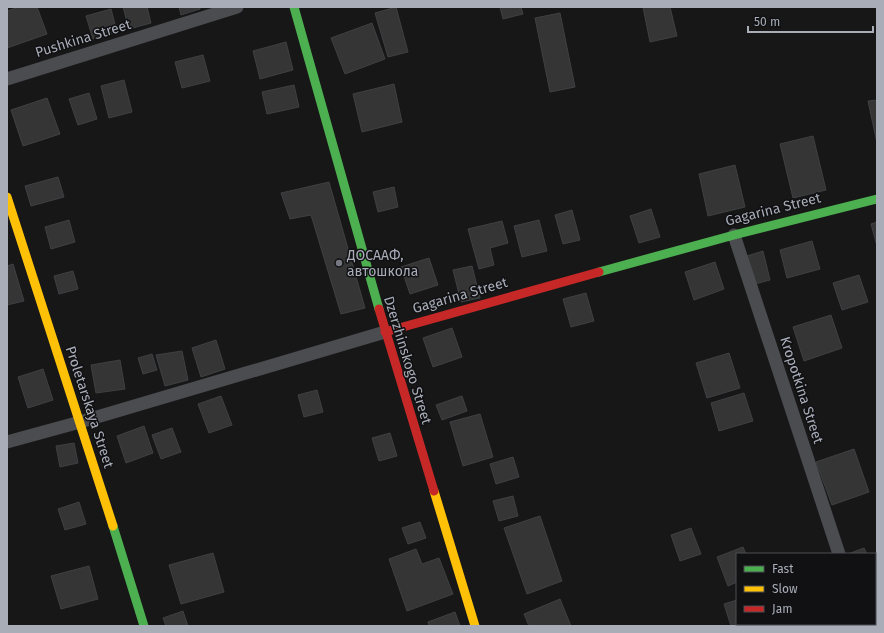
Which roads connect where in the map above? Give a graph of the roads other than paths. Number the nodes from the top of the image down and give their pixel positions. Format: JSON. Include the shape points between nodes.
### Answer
{"nodes":[{"id":1,"x":237,"y":7,"type":"edge"},
{"id":2,"x":294,"y":7,"type":"edge"},
{"id":3,"x":7,"y":79,"type":"edge"},
{"id":4,"x":7,"y":197,"type":"edge"},
{"id":5,"x":877,"y":199,"type":"edge"},
{"id":6,"x":734,"y":235,"type":"junction"},
{"id":7,"x":385,"y":332,"type":"junction"},
{"id":8,"x":80,"y":422,"type":"junction"},
{"id":9,"x":7,"y":442,"type":"edge"},
{"id":10,"x":839,"y":553,"type":"edge"},
{"id":11,"x":144,"y":626,"type":"edge"},
{"id":12,"x":475,"y":626,"type":"edge"}],
"edges":[{"from":1,"to":3,"type":"street","name":"Pushkina Street"},
{"from":2,"to":7,"type":"street","name":"Dzerzhinskogo Street"},
{"from":4,"to":8,"type":"street","name":"Proletarskaya Street"},
{"from":5,"to":6,"type":"street","name":"Gagarina Street"},
{"from":6,"to":7,"type":"street","name":"Gagarina Street"},
{"from":6,"to":10,"type":"street","name":"Kropotkina Street"},
{"from":7,"to":8,"type":"street","name":"Gagarina Street"},
{"from":7,"to":12,"type":"street","name":"Dzerzhinskogo Street"},
{"from":8,"to":9,"type":"street","name":"Gagarina Street"},
{"from":8,"to":11,"type":"street","name":"Proletarskaya Street"}]}
